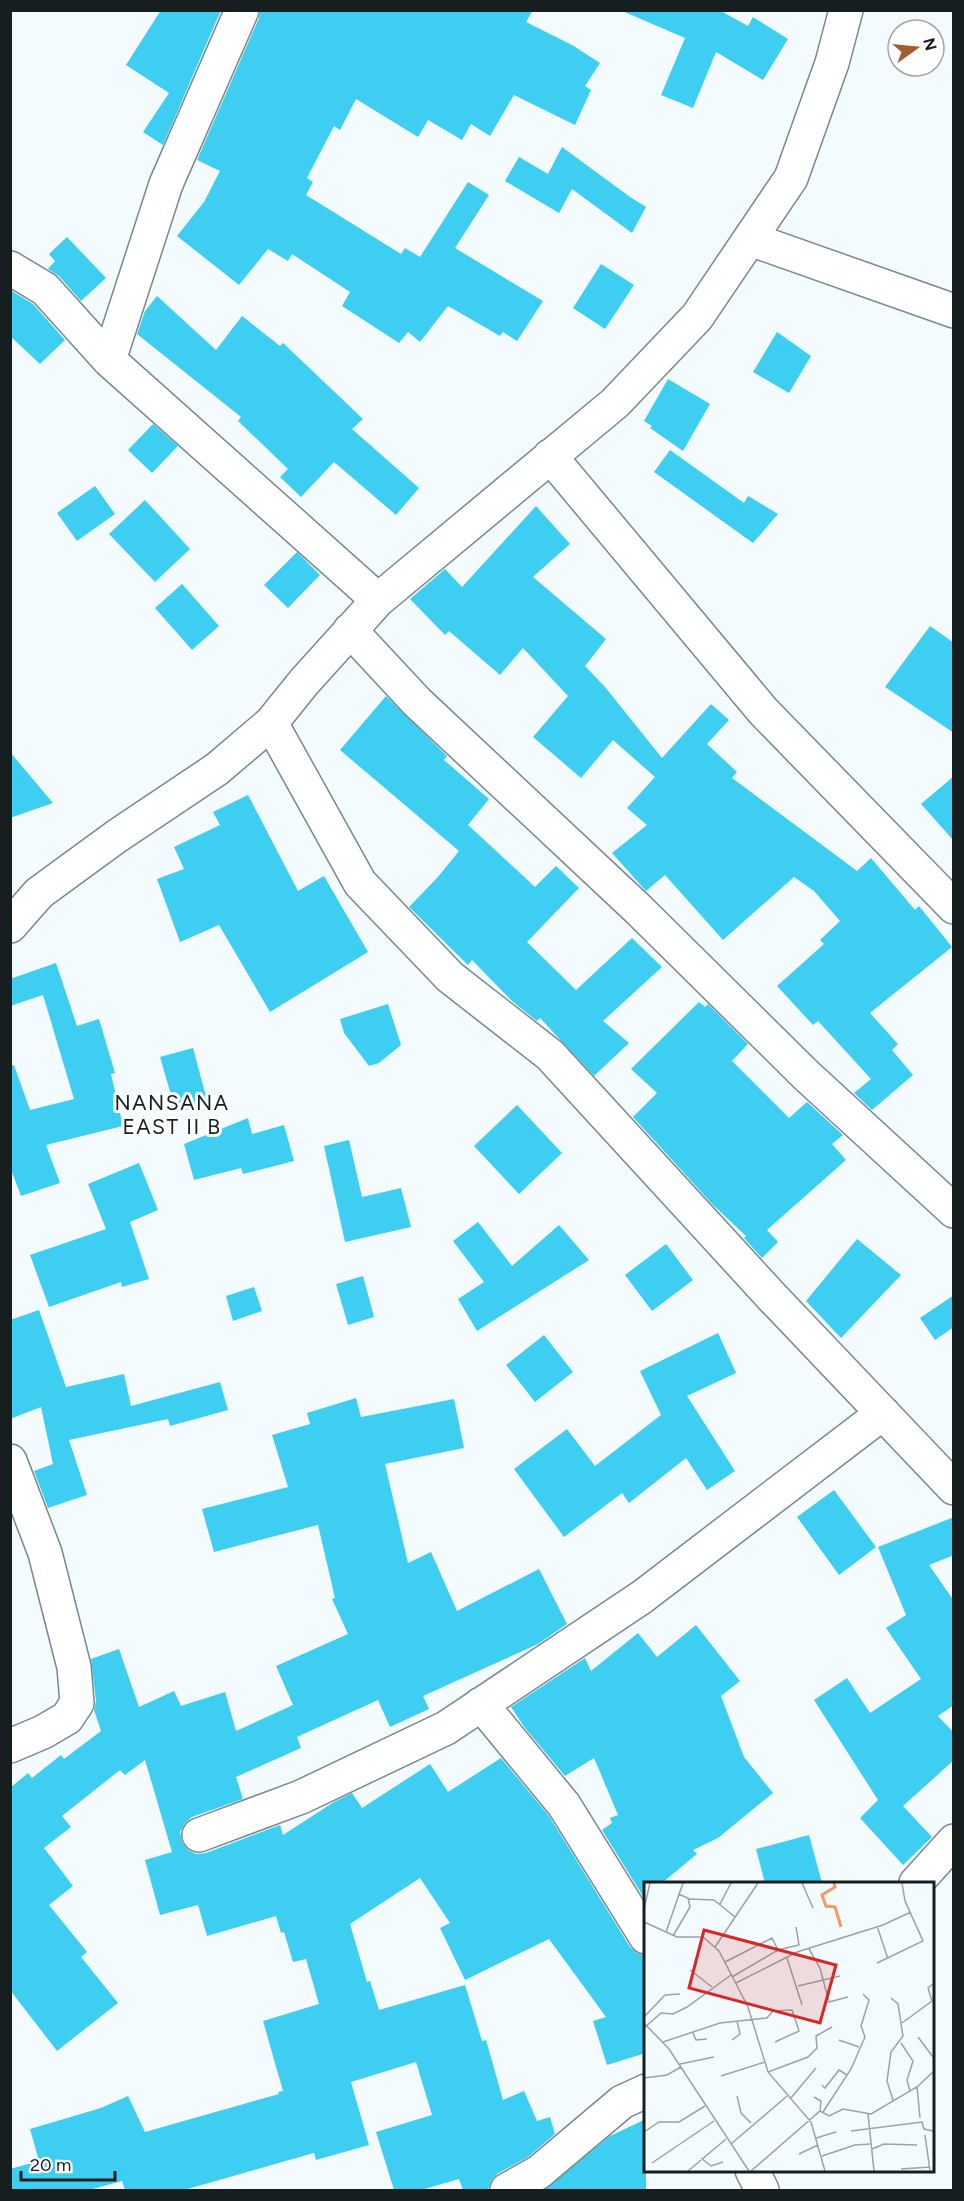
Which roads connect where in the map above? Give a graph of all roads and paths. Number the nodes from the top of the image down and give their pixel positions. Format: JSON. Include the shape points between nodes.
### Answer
{"nodes":[{"id":1,"x":242,"y":10,"type":"edge"},
{"id":2,"x":846,"y":10,"type":"edge"},
{"id":3,"x":750,"y":239,"type":"junction"},
{"id":4,"x":10,"y":268,"type":"edge"},
{"id":5,"x":954,"y":311,"type":"edge"},
{"id":6,"x":110,"y":360,"type":"junction"},
{"id":7,"x":550,"y":456,"type":"junction"},
{"id":8,"x":378,"y":600,"type":"junction"},
{"id":9,"x":350,"y":630,"type":"junction"},
{"id":10,"x":271,"y":723,"type":"junction"},
{"id":11,"x":954,"y":907,"type":"edge"},
{"id":12,"x":10,"y":926,"type":"edge"},
{"id":13,"x":954,"y":1211,"type":"edge"},
{"id":14,"x":883,"y":1413,"type":"junction"},
{"id":15,"x":10,"y":1461,"type":"edge"},
{"id":16,"x":954,"y":1488,"type":"edge"},
{"id":17,"x":481,"y":1704,"type":"junction"},
{"id":18,"x":10,"y":1746,"type":"edge"},
{"id":19,"x":199,"y":1834,"type":"dead end"},
{"id":20,"x":954,"y":1841,"type":"edge"},
{"id":21,"x":917,"y":1882,"type":"edge"},
{"id":22,"x":644,"y":1933,"type":"edge"},
{"id":23,"x":644,"y":2092,"type":"edge"},
{"id":24,"x":753,"y":2171,"type":"edge"},
{"id":25,"x":507,"y":2190,"type":"edge"},
{"id":26,"x":762,"y":2190,"type":"edge"}],
"edges":[{"from":1,"to":6,"type":"street","via":[[166,184]]},
{"from":2,"to":3,"type":"street","via":[[832,63],[791,178]]},
{"from":3,"to":5,"type":"street"},
{"from":3,"to":7,"type":"street","via":[[698,317],[615,403]]},
{"from":4,"to":6,"type":"street","via":[[45,289]]},
{"from":6,"to":8,"type":"street"},
{"from":7,"to":8,"type":"street"},
{"from":7,"to":11,"type":"street","via":[[763,711]]},
{"from":8,"to":9,"type":"street"},
{"from":9,"to":10,"type":"street"},
{"from":9,"to":13,"type":"street","via":[[417,702],[637,908],[806,1075]]},
{"from":10,"to":12,"type":"street","via":[[217,769],[39,893]]},
{"from":10,"to":14,"type":"street","via":[[360,884],[450,977],[550,1055]]},
{"from":14,"to":16,"type":"street"},
{"from":14,"to":17,"type":"street","via":[[642,1597]]},
{"from":15,"to":18,"type":"street","via":[[45,1553],[74,1667],[77,1703],[67,1718]]},
{"from":17,"to":19,"type":"street","via":[[446,1728],[301,1797]]},
{"from":17,"to":22,"type":"street","via":[[564,1805]]},
{"from":20,"to":21,"type":"street"},
{"from":23,"to":25,"type":"street","via":[[622,2102],[538,2172]]},
{"from":24,"to":26,"type":"street"}]}
